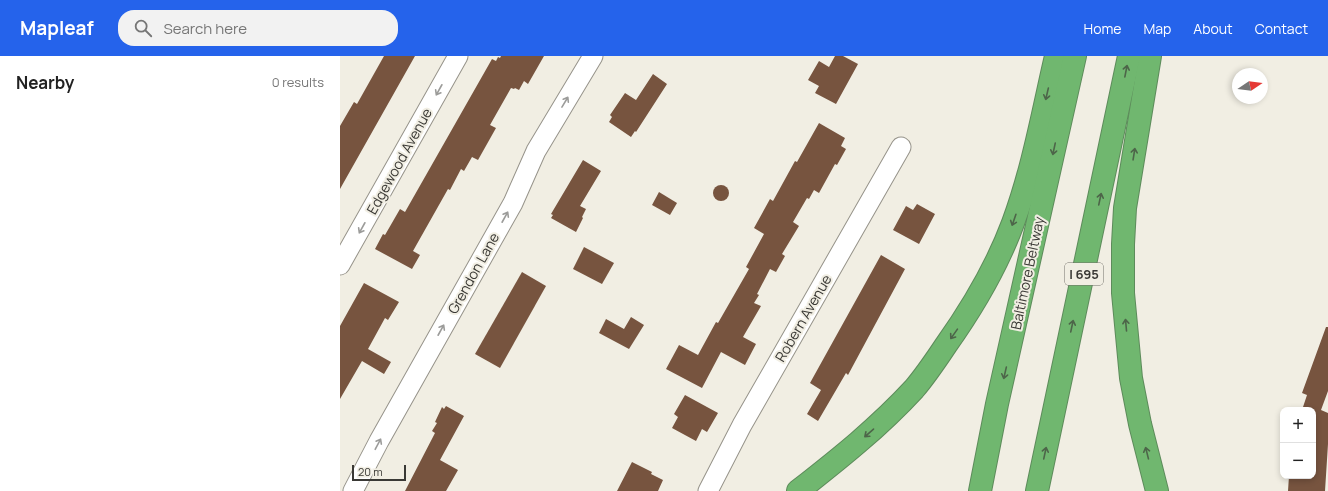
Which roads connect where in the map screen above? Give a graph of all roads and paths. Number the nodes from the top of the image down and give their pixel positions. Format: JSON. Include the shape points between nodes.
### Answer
{"nodes":[{"id":1,"x":458,"y":56,"type":"edge"},
{"id":2,"x":593,"y":56,"type":"edge"},
{"id":3,"x":1056,"y":56,"type":"edge"},
{"id":4,"x":1075,"y":56,"type":"edge"},
{"id":5,"x":1129,"y":56,"type":"edge"},
{"id":6,"x":1150,"y":56,"type":"edge"},
{"id":7,"x":901,"y":147,"type":"dead end"},
{"id":8,"x":340,"y":265,"type":"edge"},
{"id":9,"x":353,"y":491,"type":"edge"},
{"id":10,"x":708,"y":491,"type":"edge"},
{"id":11,"x":798,"y":491,"type":"edge"},
{"id":12,"x":980,"y":491,"type":"edge"},
{"id":13,"x":1037,"y":491,"type":"edge"},
{"id":14,"x":1157,"y":491,"type":"edge"}],
"edges":[{"from":1,"to":8,"type":"street","name":"Edgewood Avenue","one_way":true},
{"from":9,"to":2,"type":"street","name":"Grendon Lane","one_way":true,"via":[[513,203],[536,151]]},
{"from":3,"to":11,"type":"highway","one_way":true,"via":[[1028,178],[1013,223],[1000,255],[960,325],[909,394],[877,426]]},
{"from":4,"to":12,"type":"highway","name":"Baltimore Beltway","one_way":true},
{"from":13,"to":5,"type":"highway","number":"I 695","one_way":true},
{"from":14,"to":6,"type":"highway","one_way":true,"via":[[1131,378],[1123,293],[1125,208]]},
{"from":7,"to":10,"type":"street","name":"Robern Avenue","via":[[742,425]]}]}
